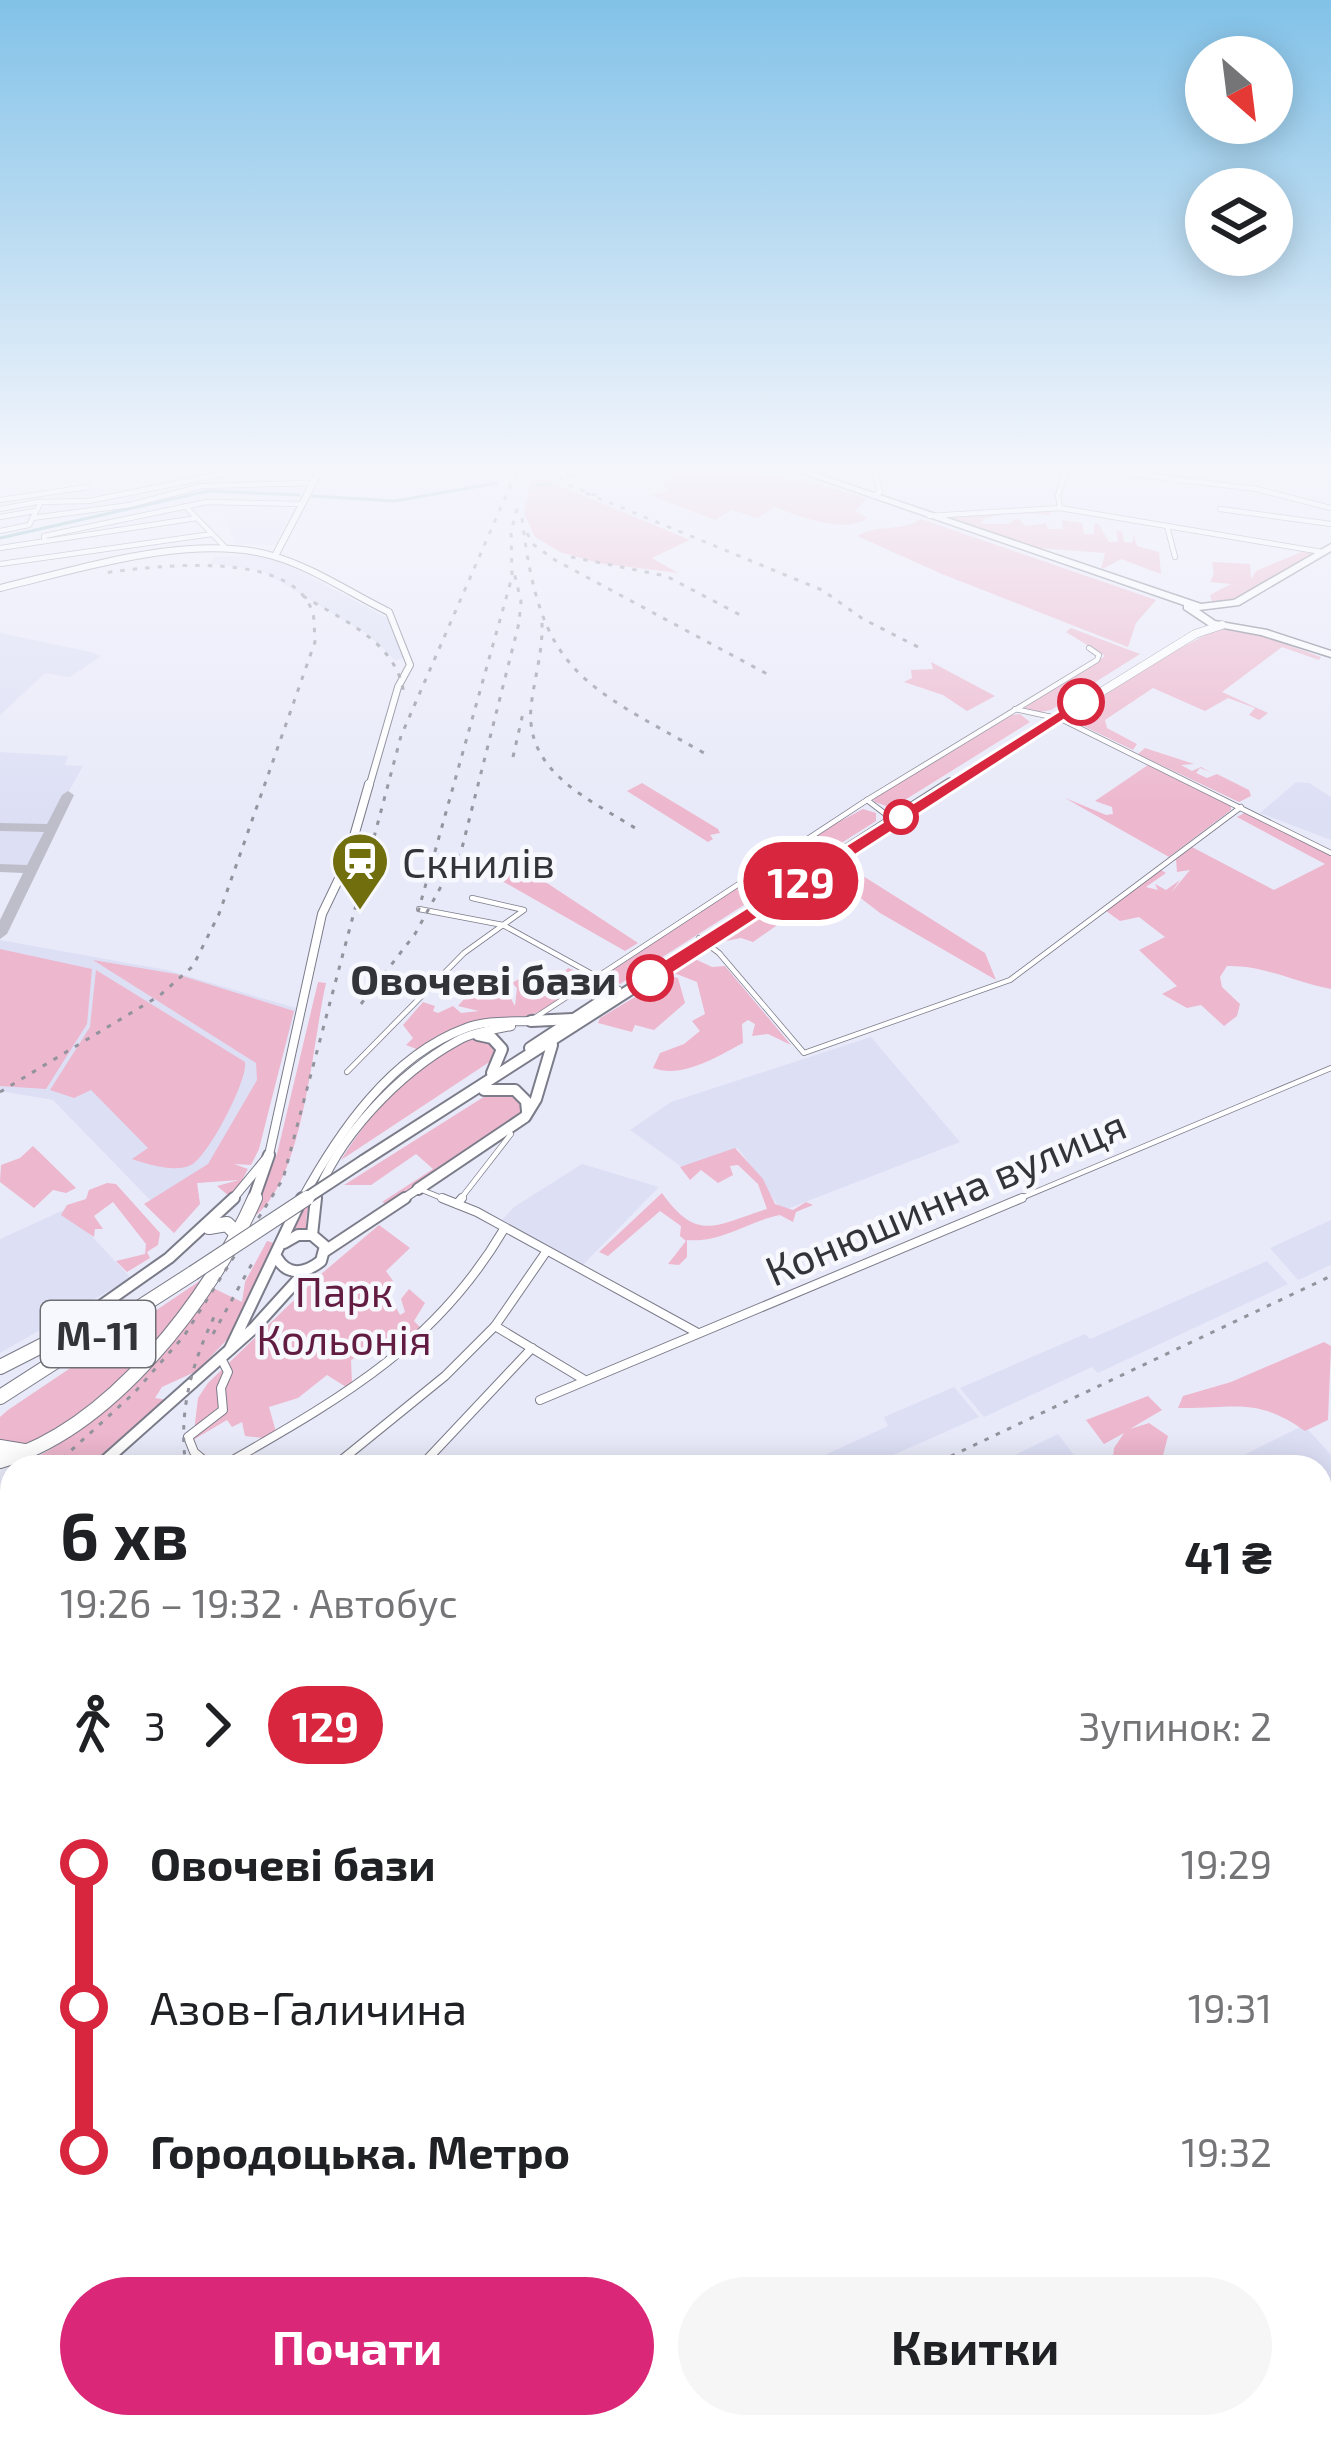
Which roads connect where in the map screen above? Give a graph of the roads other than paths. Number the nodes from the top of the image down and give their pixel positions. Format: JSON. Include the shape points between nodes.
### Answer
{"nodes":[{"id":1,"x":327,"y":582,"type":"edge"},
{"id":2,"x":1119,"y":582,"type":"edge"},
{"id":3,"x":1268,"y":582,"type":"edge"},
{"id":4,"x":1280,"y":582,"type":"edge"},
{"id":5,"x":1209,"y":612,"type":"junction"},
{"id":6,"x":1229,"y":620,"type":"junction"},
{"id":7,"x":1088,"y":648,"type":"dead end"},
{"id":8,"x":1331,"y":654,"type":"edge"},
{"id":9,"x":1015,"y":710,"type":"junction"},
{"id":10,"x":1050,"y":718,"type":"junction"},
{"id":11,"x":866,"y":800,"type":"junction"},
{"id":12,"x":1241,"y":807,"type":"junction"},
{"id":13,"x":892,"y":818,"type":"junction"},
{"id":14,"x":1331,"y":853,"type":"edge"},
{"id":15,"x":472,"y":898,"type":"dead end"},
{"id":16,"x":419,"y":909,"type":"dead end"},
{"id":17,"x":503,"y":925,"type":"junction"},
{"id":18,"x":702,"y":940,"type":"junction"},
{"id":19,"x":595,"y":975,"type":"junction"},
{"id":20,"x":619,"y":989,"type":"junction"},
{"id":21,"x":574,"y":1019,"type":"junction"},
{"id":22,"x":530,"y":1021,"type":"junction"},
{"id":23,"x":478,"y":1035,"type":"junction"},
{"id":24,"x":552,"y":1044,"type":"junction"},
{"id":25,"x":1331,"y":1068,"type":"edge"},
{"id":26,"x":347,"y":1072,"type":"dead end"},
{"id":27,"x":492,"y":1072,"type":"junction"},
{"id":28,"x":471,"y":1091,"type":"junction"},
{"id":29,"x":525,"y":1117,"type":"junction"},
{"id":30,"x":511,"y":1134,"type":"dead end"},
{"id":31,"x":269,"y":1155,"type":"junction"},
{"id":32,"x":418,"y":1189,"type":"junction"},
{"id":33,"x":457,"y":1204,"type":"junction"},
{"id":34,"x":209,"y":1227,"type":"junction"},
{"id":35,"x":504,"y":1228,"type":"junction"},
{"id":36,"x":239,"y":1236,"type":"junction"},
{"id":37,"x":315,"y":1236,"type":"junction"},
{"id":38,"x":339,"y":1238,"type":"junction"},
{"id":39,"x":278,"y":1251,"type":"junction"},
{"id":40,"x":325,"y":1251,"type":"junction"},
{"id":41,"x":546,"y":1252,"type":"junction"},
{"id":42,"x":308,"y":1270,"type":"junction"},
{"id":43,"x":495,"y":1326,"type":"junction"},
{"id":44,"x":696,"y":1332,"type":"junction"},
{"id":45,"x":51,"y":1341,"type":"joint"},
{"id":46,"x":230,"y":1348,"type":"junction"},
{"id":47,"x":532,"y":1348,"type":"junction"},
{"id":48,"x":220,"y":1358,"type":"junction"},
{"id":49,"x":0,"y":1366,"type":"edge"},
{"id":50,"x":583,"y":1379,"type":"junction"},
{"id":51,"x":1,"y":1398,"type":"edge"},
{"id":52,"x":540,"y":1400,"type":"dead end"},
{"id":53,"x":0,"y":1447,"type":"edge"},
{"id":54,"x":37,"y":1448,"type":"junction"},
{"id":55,"x":17,"y":1455,"type":"edge"},
{"id":56,"x":111,"y":1455,"type":"edge"},
{"id":57,"x":199,"y":1455,"type":"edge"},
{"id":58,"x":238,"y":1455,"type":"edge"},
{"id":59,"x":348,"y":1455,"type":"edge"},
{"id":60,"x":432,"y":1455,"type":"edge"}],
"edges":[{"from":1,"to":31,"type":"street","via":[[388,612],[410,665],[322,914]]},
{"from":2,"to":5,"type":"highway"},
{"from":3,"to":5,"type":"highway","number":"М-11"},
{"from":4,"to":6,"type":"highway","number":"М-11"},
{"from":5,"to":6,"type":"highway"},
{"from":5,"to":6,"type":"highway"},
{"from":5,"to":10,"type":"main road","number":"М-11"},
{"from":6,"to":8,"type":"highway"},
{"from":6,"to":10,"type":"main road","number":"М-11"},
{"from":7,"to":9,"type":"street","via":[[1097,660]]},
{"from":9,"to":10,"type":"street"},
{"from":9,"to":11,"type":"street"},
{"from":10,"to":12,"type":"street"},
{"from":10,"to":13,"type":"main road","number":"М-11"},
{"from":11,"to":13,"type":"street"},
{"from":11,"to":19,"type":"street"},
{"from":12,"to":14,"type":"street"},
{"from":12,"to":18,"type":"street","via":[[1010,980],[804,1053]]},
{"from":13,"to":18,"type":"main road","number":"М-11"},
{"from":15,"to":17,"type":"street","via":[[524,910]]},
{"from":16,"to":17,"type":"street"},
{"from":17,"to":19,"type":"street"},
{"from":17,"to":26,"type":"street","via":[[464,953]]},
{"from":18,"to":20,"type":"main road","number":"М-11"},
{"from":18,"to":24,"type":"main road","number":"М-11"},
{"from":19,"to":20,"type":"street"},
{"from":19,"to":22,"type":"street"},
{"from":20,"to":21,"type":"main road","number":"М-11"},
{"from":21,"to":22,"type":"main road"},
{"from":21,"to":27,"type":"main road","number":"М-11"},
{"from":22,"to":23,"type":"street"},
{"from":22,"to":39,"type":"street","via":[[464,1029],[380,1091],[335,1145]]},
{"from":23,"to":27,"type":"main road","via":[[502,1049]]},
{"from":23,"to":37,"type":"street","via":[[428,1060],[357,1127],[310,1209]]},
{"from":24,"to":28,"type":"main road","number":"М-11"},
{"from":24,"to":29,"type":"main road"},
{"from":25,"to":44,"type":"street","name":"Конюшинна вулиця"},
{"from":27,"to":28,"type":"main road","number":"М-11"},
{"from":28,"to":29,"type":"main road","via":[[514,1090],[526,1101]]},
{"from":28,"to":51,"type":"main road","number":"М-11","bridge":true},
{"from":29,"to":32,"type":"main road"},
{"from":30,"to":33,"type":"street"},
{"from":31,"to":34,"type":"street"},
{"from":31,"to":36,"type":"main road"},
{"from":32,"to":33,"type":"street"},
{"from":32,"to":38,"type":"street"},
{"from":33,"to":35,"type":"street"},
{"from":34,"to":36,"type":"main road","via":[[227,1224]]},
{"from":34,"to":45,"type":"street","via":[[153,1275]]},
{"from":35,"to":41,"type":"street"},
{"from":35,"to":58,"type":"street","via":[[459,1300],[409,1350]]},
{"from":36,"to":54,"type":"main road","via":[[175,1331],[112,1394]]},
{"from":37,"to":38,"type":"street"},
{"from":37,"to":39,"type":"street","via":[[291,1238]]},
{"from":37,"to":40,"type":"street"},
{"from":38,"to":40,"type":"street"},
{"from":39,"to":42,"type":"street","via":[[287,1270]]},
{"from":39,"to":46,"type":"street"},
{"from":40,"to":42,"type":"street"},
{"from":41,"to":43,"type":"street"},
{"from":41,"to":44,"type":"street"},
{"from":42,"to":46,"type":"street"},
{"from":43,"to":47,"type":"street"},
{"from":43,"to":59,"type":"street"},
{"from":44,"to":50,"type":"street","name":"Конюшинна вулиця"},
{"from":45,"to":49,"type":"main road"},
{"from":46,"to":48,"type":"street"},
{"from":47,"to":50,"type":"street"},
{"from":47,"to":60,"type":"street"},
{"from":48,"to":56,"type":"street"},
{"from":48,"to":57,"type":"street","via":[[228,1372],[224,1409],[188,1437]]},
{"from":50,"to":52,"type":"street","name":"Конюшинна вулиця"},
{"from":53,"to":54,"type":"main road"},
{"from":54,"to":55,"type":"main road"}]}
